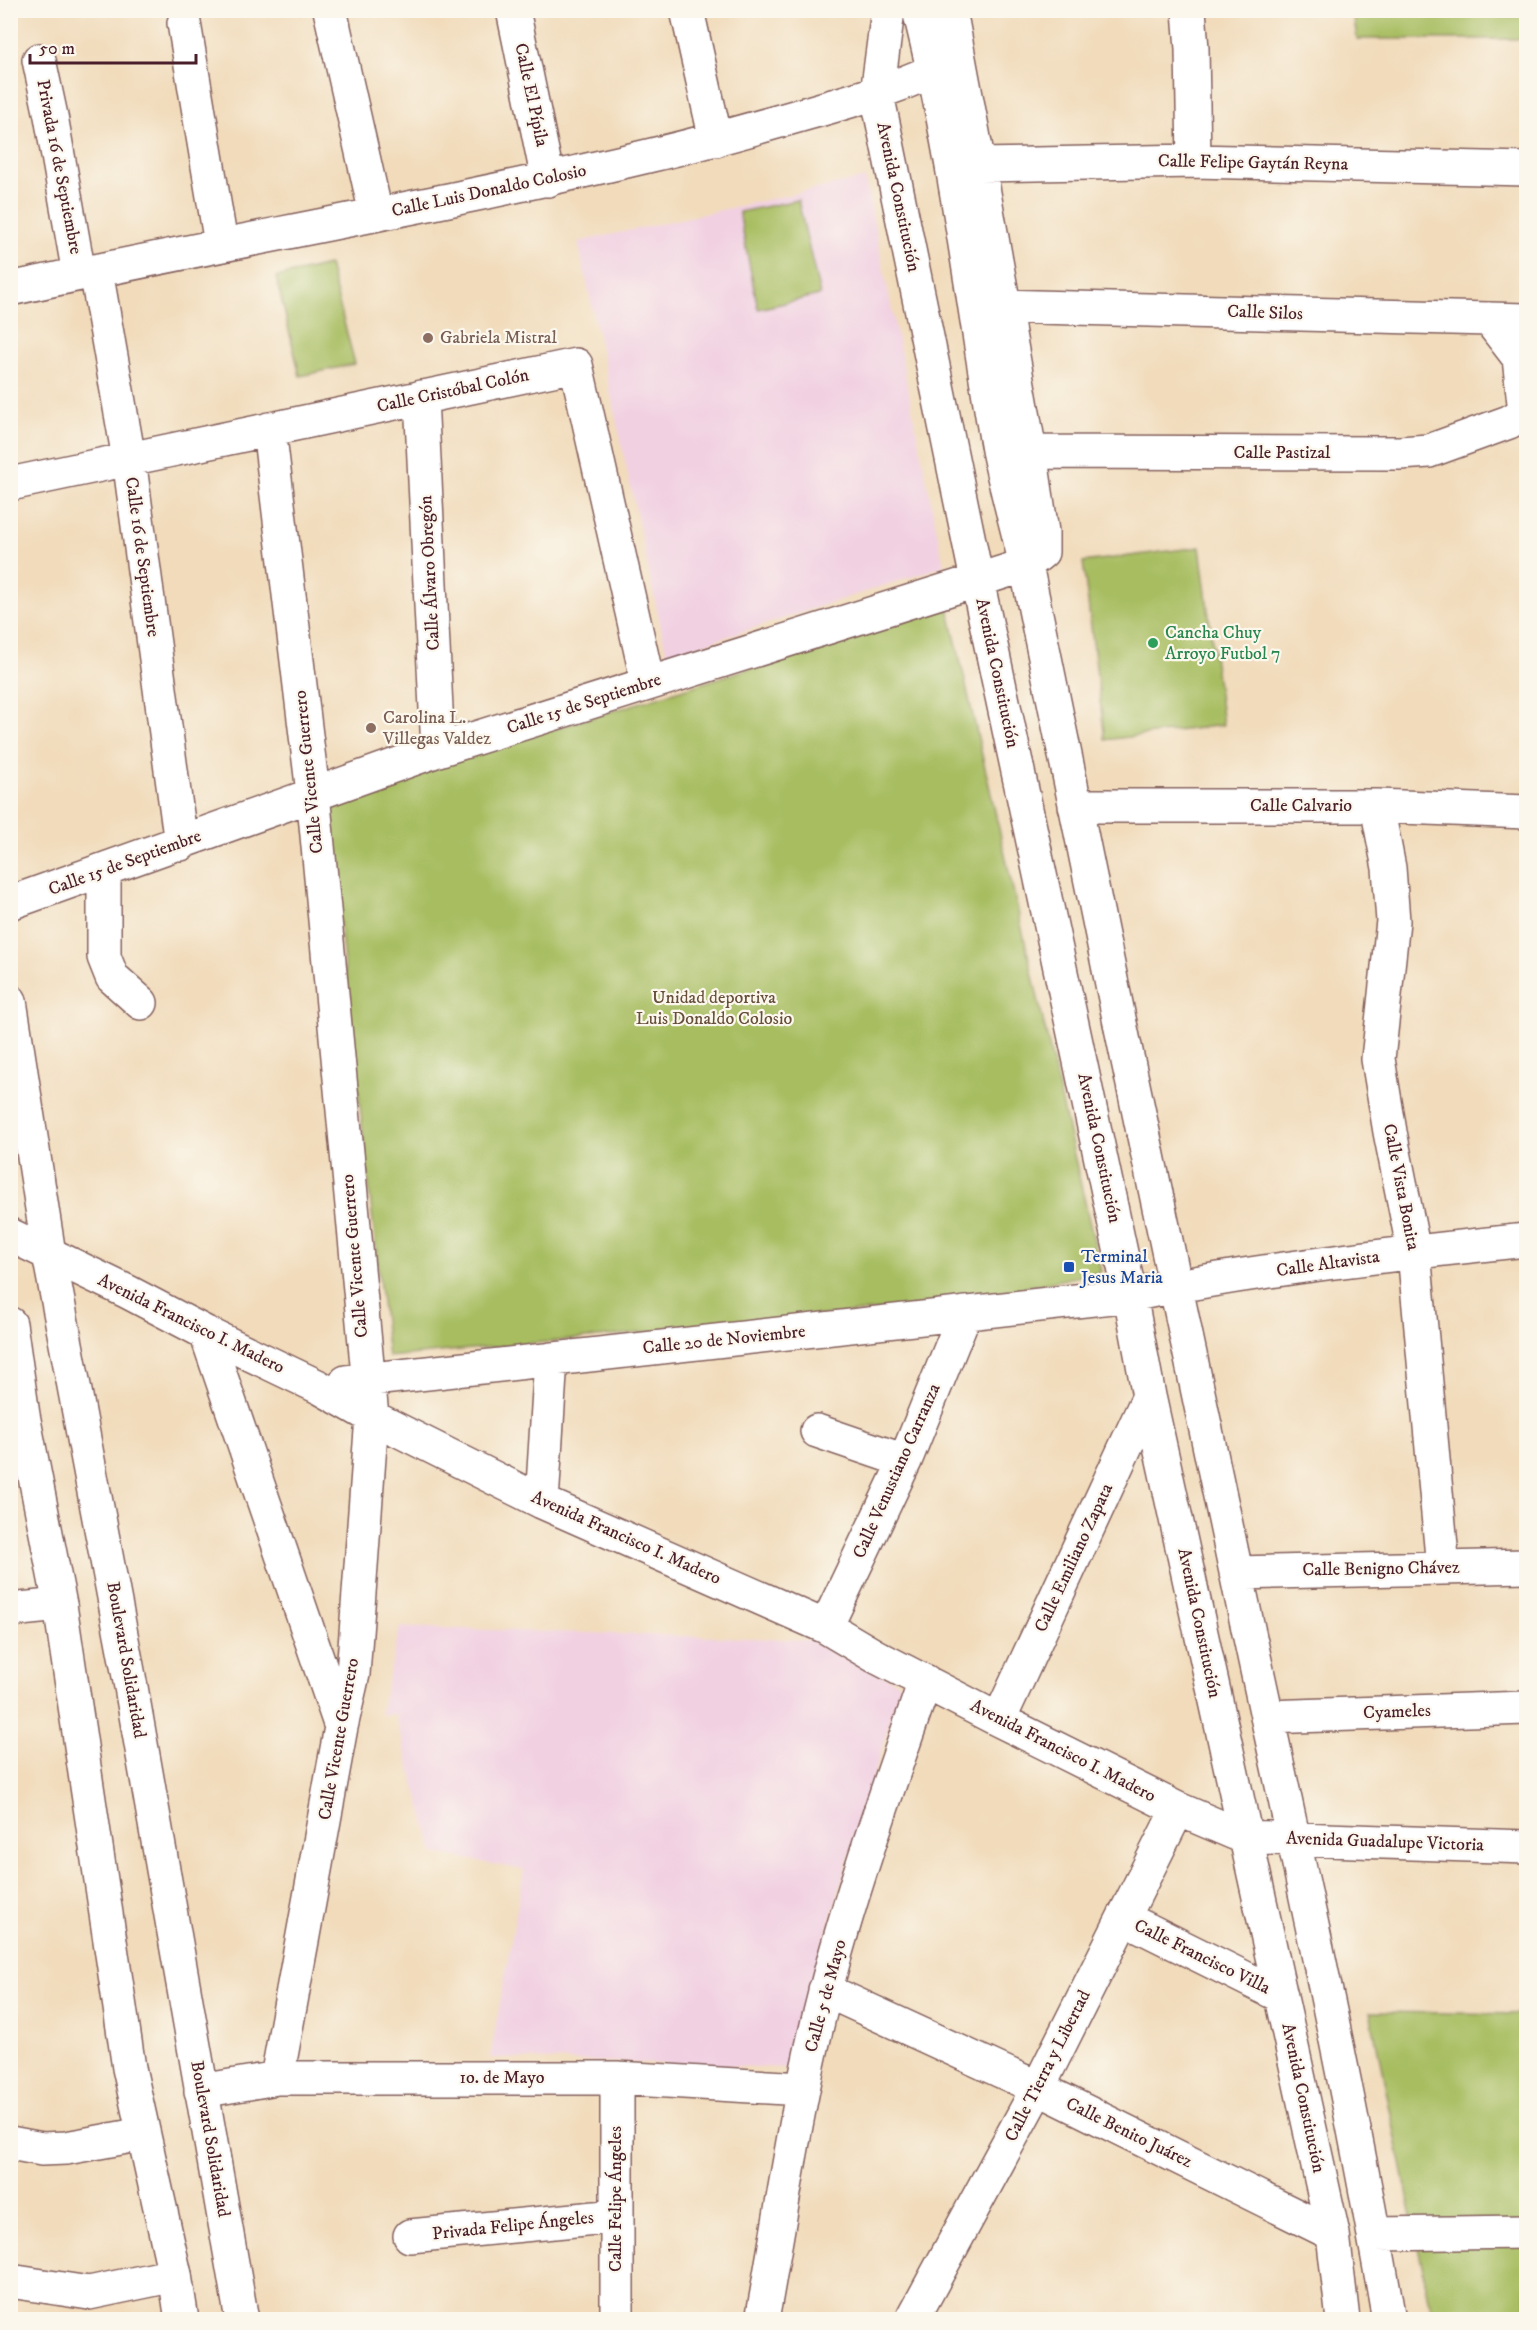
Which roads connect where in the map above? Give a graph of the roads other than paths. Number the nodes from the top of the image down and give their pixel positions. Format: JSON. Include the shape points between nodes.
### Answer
{"nodes":[{"id":1,"x":330,"y":10,"type":"edge"},
{"id":2,"x":513,"y":10,"type":"edge"},
{"id":3,"x":687,"y":10,"type":"edge"},
{"id":4,"x":888,"y":10,"type":"edge"},
{"id":5,"x":919,"y":10,"type":"edge"},
{"id":6,"x":950,"y":10,"type":"edge"},
{"id":7,"x":1189,"y":10,"type":"edge"},
{"id":8,"x":184,"y":23,"type":"dead end"},
{"id":9,"x":39,"y":60,"type":"dead end"},
{"id":10,"x":947,"y":64,"type":"junction"},
{"id":11,"x":877,"y":94,"type":"junction"},
{"id":12,"x":716,"y":140,"type":"junction"},
{"id":13,"x":1194,"y":161,"type":"junction"},
{"id":14,"x":979,"y":165,"type":"junction"},
{"id":15,"x":1527,"y":170,"type":"edge"},
{"id":16,"x":548,"y":180,"type":"junction"},
{"id":17,"x":376,"y":214,"type":"junction"},
{"id":18,"x":221,"y":244,"type":"junction"},
{"id":19,"x":87,"y":272,"type":"junction"},
{"id":20,"x":10,"y":289,"type":"edge"},
{"id":21,"x":1003,"y":306,"type":"junction"},
{"id":22,"x":1489,"y":319,"type":"junction"},
{"id":23,"x":1527,"y":320,"type":"edge"},
{"id":24,"x":422,"y":397,"type":"junction"},
{"id":25,"x":1526,"y":412,"type":"edge"},
{"id":26,"x":269,"y":429,"type":"junction"},
{"id":27,"x":1030,"y":452,"type":"junction"},
{"id":28,"x":129,"y":459,"type":"junction"},
{"id":29,"x":10,"y":484,"type":"edge"},
{"id":30,"x":1026,"y":565,"type":"junction"},
{"id":31,"x":977,"y":580,"type":"junction"},
{"id":32,"x":648,"y":684,"type":"junction"},
{"id":33,"x":438,"y":750,"type":"junction"},
{"id":34,"x":313,"y":793,"type":"junction"},
{"id":35,"x":1075,"y":806,"type":"junction"},
{"id":36,"x":1377,"y":806,"type":"junction"},
{"id":37,"x":1527,"y":812,"type":"edge"},
{"id":38,"x":181,"y":844,"type":"junction"},
{"id":39,"x":104,"y":872,"type":"junction"},
{"id":40,"x":10,"y":903,"type":"edge"},
{"id":41,"x":10,"y":1001,"type":"edge"},
{"id":42,"x":141,"y":1003,"type":"dead end"},
{"id":43,"x":10,"y":1235,"type":"edge"},
{"id":44,"x":1527,"y":1240,"type":"edge"},
{"id":45,"x":1413,"y":1252,"type":"junction"},
{"id":46,"x":49,"y":1254,"type":"junction"},
{"id":47,"x":1175,"y":1286,"type":"junction"},
{"id":48,"x":1130,"y":1295,"type":"junction"},
{"id":49,"x":965,"y":1313,"type":"junction"},
{"id":50,"x":10,"y":1324,"type":"edge"},
{"id":51,"x":206,"y":1334,"type":"junction"},
{"id":52,"x":551,"y":1359,"type":"junction"},
{"id":53,"x":367,"y":1378,"type":"junction"},
{"id":54,"x":319,"y":1387,"type":"junction"},
{"id":55,"x":1149,"y":1396,"type":"junction"},
{"id":56,"x":17,"y":1416,"type":"edge"},
{"id":57,"x":372,"y":1417,"type":"junction"},
{"id":58,"x":817,"y":1431,"type":"dead end"},
{"id":59,"x":905,"y":1461,"type":"junction"},
{"id":60,"x":542,"y":1502,"type":"junction"},
{"id":61,"x":1527,"y":1566,"type":"edge"},
{"id":62,"x":1443,"y":1568,"type":"junction"},
{"id":63,"x":1236,"y":1573,"type":"junction"},
{"id":64,"x":60,"y":1605,"type":"junction"},
{"id":65,"x":10,"y":1610,"type":"edge"},
{"id":66,"x":826,"y":1627,"type":"junction"},
{"id":67,"x":925,"y":1681,"type":"junction"},
{"id":68,"x":1527,"y":1708,"type":"edge"},
{"id":69,"x":1267,"y":1717,"type":"junction"},
{"id":70,"x":999,"y":1720,"type":"junction"},
{"id":71,"x":341,"y":1727,"type":"junction"},
{"id":72,"x":1178,"y":1809,"type":"junction"},
{"id":73,"x":1244,"y":1836,"type":"junction"},
{"id":74,"x":1293,"y":1839,"type":"junction"},
{"id":75,"x":1527,"y":1847,"type":"edge"},
{"id":76,"x":1124,"y":1918,"type":"junction"},
{"id":77,"x":825,"y":1990,"type":"junction"},
{"id":78,"x":1281,"y":1996,"type":"junction"},
{"id":79,"x":277,"y":2078,"type":"junction"},
{"id":80,"x":617,"y":2078,"type":"junction"},
{"id":81,"x":1038,"y":2088,"type":"junction"},
{"id":82,"x":803,"y":2089,"type":"junction"},
{"id":83,"x":201,"y":2091,"type":"junction"},
{"id":84,"x":142,"y":2134,"type":"junction"},
{"id":85,"x":10,"y":2143,"type":"edge"},
{"id":86,"x":616,"y":2216,"type":"junction"},
{"id":87,"x":1527,"y":2232,"type":"edge"},
{"id":88,"x":1333,"y":2234,"type":"junction"},
{"id":89,"x":1375,"y":2234,"type":"junction"},
{"id":90,"x":410,"y":2236,"type":"dead end"},
{"id":91,"x":175,"y":2275,"type":"junction"},
{"id":92,"x":10,"y":2281,"type":"edge"},
{"id":93,"x":182,"y":2319,"type":"edge"},
{"id":94,"x":242,"y":2319,"type":"edge"},
{"id":95,"x":617,"y":2319,"type":"edge"},
{"id":96,"x":762,"y":2319,"type":"edge"},
{"id":97,"x":912,"y":2319,"type":"edge"},
{"id":98,"x":1343,"y":2319,"type":"edge"},
{"id":99,"x":1389,"y":2319,"type":"edge"}],
"edges":[{"from":1,"to":17,"type":"street"},
{"from":2,"to":16,"type":"street","name":"Calle El Pípila"},
{"from":3,"to":12,"type":"street"},
{"from":4,"to":11,"type":"street","name":"Avenida Constitución"},
{"from":5,"to":10,"type":"street"},
{"from":6,"to":10,"type":"street"},
{"from":7,"to":13,"type":"street"},
{"from":8,"to":18,"type":"street"},
{"from":9,"to":19,"type":"street","name":"Privada 16 de Septiembre"},
{"from":10,"to":11,"type":"street","name":"Calle Luis Donaldo Colosio"},
{"from":10,"to":14,"type":"street"},
{"from":10,"to":30,"type":"street","via":[[953,162],[999,452]]},
{"from":11,"to":12,"type":"street","name":"Calle Luis Donaldo Colosio"},
{"from":11,"to":31,"type":"street","name":"Avenida Constitución"},
{"from":12,"to":16,"type":"street","name":"Calle Luis Donaldo Colosio"},
{"from":13,"to":14,"type":"street","name":"Calle Felipe Gaytán Reyna"},
{"from":13,"to":15,"type":"street","name":"Calle Felipe Gaytán Reyna"},
{"from":14,"to":21,"type":"street"},
{"from":16,"to":17,"type":"street","name":"Calle Luis Donaldo Colosio"},
{"from":17,"to":18,"type":"street","name":"Calle Luis Donaldo Colosio"},
{"from":18,"to":19,"type":"street","name":"Calle Luis Donaldo Colosio"},
{"from":19,"to":20,"type":"street","name":"Calle Luis Donaldo Colosio"},
{"from":19,"to":28,"type":"street","name":"Calle 16 de Septiembre"},
{"from":21,"to":22,"type":"street","name":"Calle Silos"},
{"from":21,"to":27,"type":"street"},
{"from":22,"to":23,"type":"street","name":"Calle Silos"},
{"from":22,"to":25,"type":"street","via":[[1519,358]]},
{"from":24,"to":26,"type":"street","name":"Calle Cristóbal Colón"},
{"from":24,"to":32,"type":"street","name":"Calle Cristóbal Colón","via":[[576,365]]},
{"from":24,"to":33,"type":"street","name":"Calle Álvaro Obregón"},
{"from":25,"to":27,"type":"street","name":"Calle Pastizal","via":[[1429,451]]},
{"from":26,"to":28,"type":"street","name":"Calle Cristóbal Colón"},
{"from":26,"to":34,"type":"street","name":"Calle Vicente Guerrero"},
{"from":27,"to":30,"type":"street","via":[[1042,552]]},
{"from":28,"to":29,"type":"street","name":"Calle Cristóbal Colón"},
{"from":28,"to":38,"type":"street","name":"Calle 16 de Septiembre"},
{"from":30,"to":31,"type":"street","name":"Calle 15 de Septiembre"},
{"from":30,"to":35,"type":"street"},
{"from":31,"to":32,"type":"street","name":"Calle 15 de Septiembre"},
{"from":31,"to":48,"type":"street","name":"Avenida Constitución"},
{"from":32,"to":33,"type":"street","name":"Calle 15 de Septiembre"},
{"from":33,"to":34,"type":"street","name":"Calle 15 de Septiembre"},
{"from":34,"to":38,"type":"street","name":"Calle 15 de Septiembre"},
{"from":34,"to":53,"type":"street","name":"Calle Vicente Guerrero"},
{"from":35,"to":36,"type":"street","name":"Calle Calvario"},
{"from":35,"to":47,"type":"street"},
{"from":36,"to":37,"type":"street","name":"Calle Calvario"},
{"from":36,"to":45,"type":"street","name":"Calle Vista Bonita","via":[[1389,868],[1393,921],[1378,1059]]},
{"from":38,"to":39,"type":"street","name":"Calle 15 de Septiembre"},
{"from":39,"to":40,"type":"street","name":"Calle 15 de Septiembre"},
{"from":39,"to":42,"type":"street","via":[[104,957],[112,977]]},
{"from":41,"to":46,"type":"street","name":"Boulevard Solidaridad"},
{"from":43,"to":46,"type":"street","name":"Avenida Francisco I. Madero"},
{"from":44,"to":45,"type":"street","name":"Calle Altavista"},
{"from":45,"to":47,"type":"street","name":"Calle Altavista"},
{"from":45,"to":62,"type":"street","name":"Calle Vista Bonita"},
{"from":46,"to":51,"type":"street","name":"Avenida Francisco I. Madero"},
{"from":46,"to":83,"type":"street","name":"Boulevard Solidaridad","via":[[131,1687]]},
{"from":47,"to":48,"type":"street","name":"Calle Altavista"},
{"from":47,"to":63,"type":"street"},
{"from":48,"to":49,"type":"street","name":"Calle 20 de Noviembre"},
{"from":48,"to":55,"type":"street","name":"Avenida Constitución"},
{"from":49,"to":52,"type":"street","name":"Calle 20 de Noviembre"},
{"from":49,"to":59,"type":"street","name":"Calle Venustiano Carranza"},
{"from":50,"to":56,"type":"street"},
{"from":51,"to":54,"type":"street","name":"Avenida Francisco I. Madero"},
{"from":51,"to":71,"type":"street"},
{"from":52,"to":53,"type":"street","name":"Calle 20 de Noviembre"},
{"from":52,"to":60,"type":"street"},
{"from":53,"to":54,"type":"street","name":"Calle 20 de Noviembre"},
{"from":53,"to":57,"type":"street","name":"Calle Vicente Guerrero"},
{"from":54,"to":57,"type":"street","name":"Avenida Francisco I. Madero"},
{"from":55,"to":70,"type":"street","name":"Calle Emiliano Zapata"},
{"from":55,"to":73,"type":"street","name":"Avenida Constitución"},
{"from":56,"to":64,"type":"street"},
{"from":57,"to":60,"type":"street","name":"Avenida Francisco I. Madero"},
{"from":57,"to":71,"type":"street","name":"Calle Vicente Guerrero","via":[[353,1674]]},
{"from":58,"to":59,"type":"street"},
{"from":59,"to":66,"type":"street","name":"Calle Venustiano Carranza"},
{"from":60,"to":66,"type":"street","name":"Avenida Francisco I. Madero"},
{"from":61,"to":62,"type":"street","name":"Calle Benigno Chávez"},
{"from":62,"to":63,"type":"street","name":"Calle Benigno Chávez"},
{"from":63,"to":69,"type":"street"},
{"from":64,"to":65,"type":"street"},
{"from":64,"to":84,"type":"street"},
{"from":66,"to":67,"type":"street","name":"Avenida Francisco I. Madero"},
{"from":67,"to":70,"type":"street","name":"Avenida Francisco I. Madero"},
{"from":67,"to":77,"type":"street","name":"Calle 5 de Mayo"},
{"from":68,"to":69,"type":"street","name":"Cyameles"},
{"from":69,"to":74,"type":"street"},
{"from":70,"to":72,"type":"street","name":"Avenida Francisco I. Madero"},
{"from":71,"to":79,"type":"street","name":"Calle Vicente Guerrero"},
{"from":72,"to":73,"type":"street","name":"Avenida Francisco I. Madero"},
{"from":72,"to":76,"type":"street","name":"Calle Tierra y Libertad"},
{"from":73,"to":74,"type":"street","name":"Avenida Guadalupe Victoria"},
{"from":73,"to":78,"type":"street","name":"Avenida Constitución"},
{"from":74,"to":75,"type":"street","name":"Avenida Guadalupe Victoria"},
{"from":74,"to":89,"type":"street"},
{"from":76,"to":78,"type":"street","name":"Calle Francisco Villa"},
{"from":76,"to":81,"type":"street","name":"Calle Tierra y Libertad"},
{"from":77,"to":81,"type":"street","name":"Calle Benito Juárez"},
{"from":77,"to":82,"type":"street","name":"Calle 5 de Mayo"},
{"from":78,"to":88,"type":"street","name":"Avenida Constitución"},
{"from":79,"to":80,"type":"street","name":"1o. de Mayo"},
{"from":79,"to":83,"type":"street","name":"1o. de Mayo"},
{"from":80,"to":82,"type":"street","name":"1o. de Mayo"},
{"from":80,"to":86,"type":"street","name":"Calle Felipe Ángeles"},
{"from":81,"to":88,"type":"street","name":"Calle Benito Juárez"},
{"from":81,"to":97,"type":"street","name":"Calle Tierra y Libertad"},
{"from":82,"to":96,"type":"street","name":"Calle 5 de Mayo"},
{"from":83,"to":94,"type":"street","name":"Boulevard Solidaridad"},
{"from":84,"to":85,"type":"street","via":[[66,2148],[42,2149]]},
{"from":84,"to":91,"type":"street"},
{"from":86,"to":90,"type":"street","name":"Privada Felipe Ángeles"},
{"from":86,"to":95,"type":"street","name":"Calle Felipe Ángeles"},
{"from":87,"to":89,"type":"street"},
{"from":88,"to":98,"type":"street","name":"Avenida Constitución"},
{"from":89,"to":99,"type":"street"},
{"from":91,"to":92,"type":"street","via":[[89,2293]]},
{"from":91,"to":93,"type":"street"}]}
